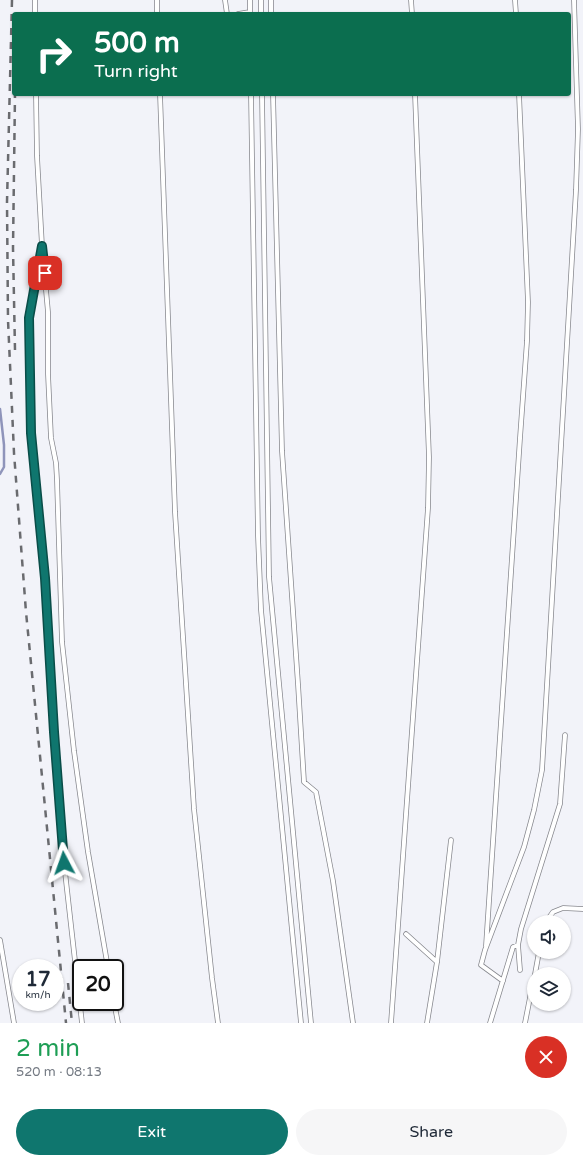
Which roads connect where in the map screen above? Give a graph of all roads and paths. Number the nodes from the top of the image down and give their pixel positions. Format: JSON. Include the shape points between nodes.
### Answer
{"nodes":[{"id":1,"x":35,"y":0,"type":"edge"},
{"id":2,"x":157,"y":0,"type":"edge"},
{"id":3,"x":225,"y":0,"type":"edge"},
{"id":4,"x":250,"y":0,"type":"edge"},
{"id":5,"x":261,"y":0,"type":"edge"},
{"id":6,"x":271,"y":0,"type":"edge"},
{"id":7,"x":411,"y":0,"type":"edge"},
{"id":8,"x":515,"y":0,"type":"edge"},
{"id":9,"x":574,"y":0,"type":"edge"},
{"id":10,"x":35,"y":12,"type":"edge"},
{"id":11,"x":157,"y":12,"type":"edge"},
{"id":12,"x":227,"y":12,"type":"edge"},
{"id":13,"x":250,"y":12,"type":"edge"},
{"id":14,"x":261,"y":12,"type":"edge"},
{"id":15,"x":271,"y":12,"type":"edge"},
{"id":16,"x":412,"y":12,"type":"edge"},
{"id":17,"x":516,"y":12,"type":"edge"},
{"id":18,"x":36,"y":96,"type":"edge"},
{"id":19,"x":160,"y":96,"type":"edge"},
{"id":20,"x":251,"y":96,"type":"edge"},
{"id":21,"x":262,"y":96,"type":"edge"},
{"id":22,"x":273,"y":96,"type":"edge"},
{"id":23,"x":415,"y":96,"type":"edge"},
{"id":24,"x":519,"y":96,"type":"edge"},
{"id":25,"x":42,"y":246,"type":"junction"},
{"id":26,"x":565,"y":735,"type":"dead end"},
{"id":27,"x":451,"y":840,"type":"dead end"},
{"id":28,"x":583,"y":909,"type":"edge"},
{"id":29,"x":551,"y":915,"type":"edge"},
{"id":30,"x":406,"y":934,"type":"dead end"},
{"id":31,"x":0,"y":940,"type":"edge"},
{"id":32,"x":518,"y":945,"type":"junction"},
{"id":33,"x":485,"y":950,"type":"junction"},
{"id":34,"x":106,"y":959,"type":"edge"},
{"id":35,"x":437,"y":962,"type":"junction"},
{"id":36,"x":520,"y":970,"type":"dead end"},
{"id":37,"x":503,"y":981,"type":"junction"},
{"id":38,"x":116,"y":1011,"type":"edge"},
{"id":39,"x":527,"y":1011,"type":"edge"},
{"id":40,"x":14,"y":1023,"type":"edge"},
{"id":41,"x":82,"y":1023,"type":"edge"},
{"id":42,"x":118,"y":1023,"type":"edge"},
{"id":43,"x":218,"y":1023,"type":"edge"},
{"id":44,"x":301,"y":1023,"type":"edge"},
{"id":45,"x":311,"y":1023,"type":"edge"},
{"id":46,"x":353,"y":1023,"type":"edge"},
{"id":47,"x":391,"y":1023,"type":"edge"},
{"id":48,"x":427,"y":1023,"type":"edge"},
{"id":49,"x":490,"y":1023,"type":"edge"},
{"id":50,"x":525,"y":1023,"type":"edge"}],
"edges":[{"from":1,"to":10,"type":"lane"},
{"from":2,"to":11,"type":"lane"},
{"from":3,"to":12,"type":"lane"},
{"from":4,"to":13,"type":"lane"},
{"from":5,"to":14,"type":"lane"},
{"from":6,"to":15,"type":"lane"},
{"from":7,"to":16,"type":"lane"},
{"from":8,"to":17,"type":"lane"},
{"from":9,"to":33,"type":"lane","via":[[578,129],[576,190],[542,770],[524,848]]},
{"from":18,"to":25,"type":"lane"},
{"from":19,"to":43,"type":"lane","via":[[175,512],[195,817]]},
{"from":20,"to":44,"type":"lane","via":[[261,610]]},
{"from":21,"to":45,"type":"lane","via":[[269,576]]},
{"from":22,"to":46,"type":"lane","via":[[282,451],[304,782],[316,792],[333,881]]},
{"from":23,"to":47,"type":"lane","via":[[428,410],[428,508]]},
{"from":24,"to":33,"type":"lane","via":[[528,302],[527,342]]},
{"from":25,"to":34,"type":"lane","via":[[48,312],[51,438],[57,480],[62,642],[88,852]]},
{"from":25,"to":41,"type":"lane","via":[[29,318],[31,433],[45,578],[64,863]]},
{"from":26,"to":32,"type":"lane","via":[[560,804]]},
{"from":27,"to":35,"type":"lane"},
{"from":28,"to":29,"type":"lane","via":[[562,908]]},
{"from":30,"to":35,"type":"lane"},
{"from":31,"to":40,"type":"lane"},
{"from":32,"to":36,"type":"lane"},
{"from":32,"to":37,"type":"lane","via":[[513,947]]},
{"from":33,"to":37,"type":"lane","via":[[481,965]]},
{"from":35,"to":48,"type":"lane"},
{"from":37,"to":49,"type":"lane"},
{"from":38,"to":42,"type":"lane"},
{"from":39,"to":50,"type":"lane"}]}
